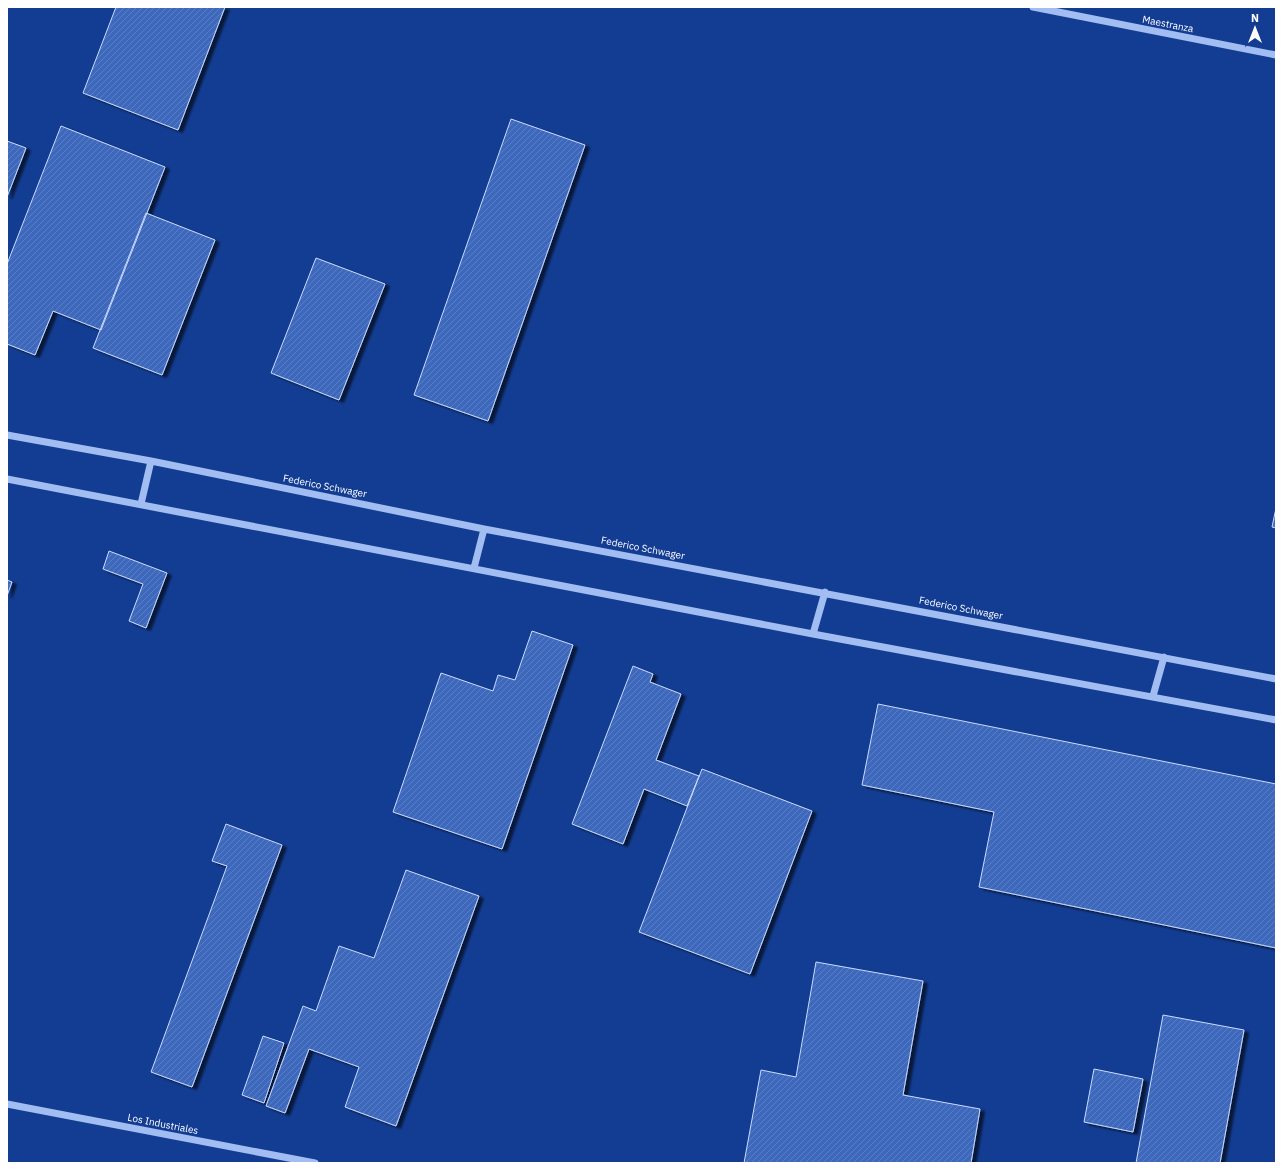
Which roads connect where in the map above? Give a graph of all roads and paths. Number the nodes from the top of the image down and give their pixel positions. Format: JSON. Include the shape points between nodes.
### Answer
{"nodes":[{"id":1,"x":1033,"y":7,"type":"edge"},
{"id":2,"x":1276,"y":55,"type":"edge"},
{"id":3,"x":7,"y":435,"type":"edge"},
{"id":4,"x":151,"y":461,"type":"junction"},
{"id":5,"x":7,"y":479,"type":"edge"},
{"id":6,"x":141,"y":504,"type":"junction"},
{"id":7,"x":484,"y":529,"type":"junction"},
{"id":8,"x":474,"y":568,"type":"junction"},
{"id":9,"x":825,"y":592,"type":"junction"},
{"id":10,"x":813,"y":634,"type":"junction"},
{"id":11,"x":1164,"y":657,"type":"junction"},
{"id":12,"x":1276,"y":679,"type":"edge"},
{"id":13,"x":1153,"y":696,"type":"junction"},
{"id":14,"x":1276,"y":720,"type":"edge"},
{"id":15,"x":7,"y":1104,"type":"edge"},
{"id":16,"x":315,"y":1163,"type":"edge"}],
"edges":[{"from":1,"to":2,"type":"street","name":"Maestranza"},
{"from":3,"to":4,"type":"street","name":"Federico Schwager"},
{"from":4,"to":6,"type":"street"},
{"from":4,"to":7,"type":"street","name":"Federico Schwager"},
{"from":5,"to":6,"type":"street"},
{"from":6,"to":8,"type":"street"},
{"from":7,"to":8,"type":"street"},
{"from":7,"to":9,"type":"street","name":"Federico Schwager"},
{"from":8,"to":10,"type":"street"},
{"from":9,"to":10,"type":"street"},
{"from":9,"to":11,"type":"street","name":"Federico Schwager"},
{"from":10,"to":13,"type":"street"},
{"from":11,"to":12,"type":"street","name":"Federico Schwager"},
{"from":11,"to":13,"type":"street"},
{"from":13,"to":14,"type":"street"},
{"from":15,"to":16,"type":"street","name":"Los Industriales"}]}
